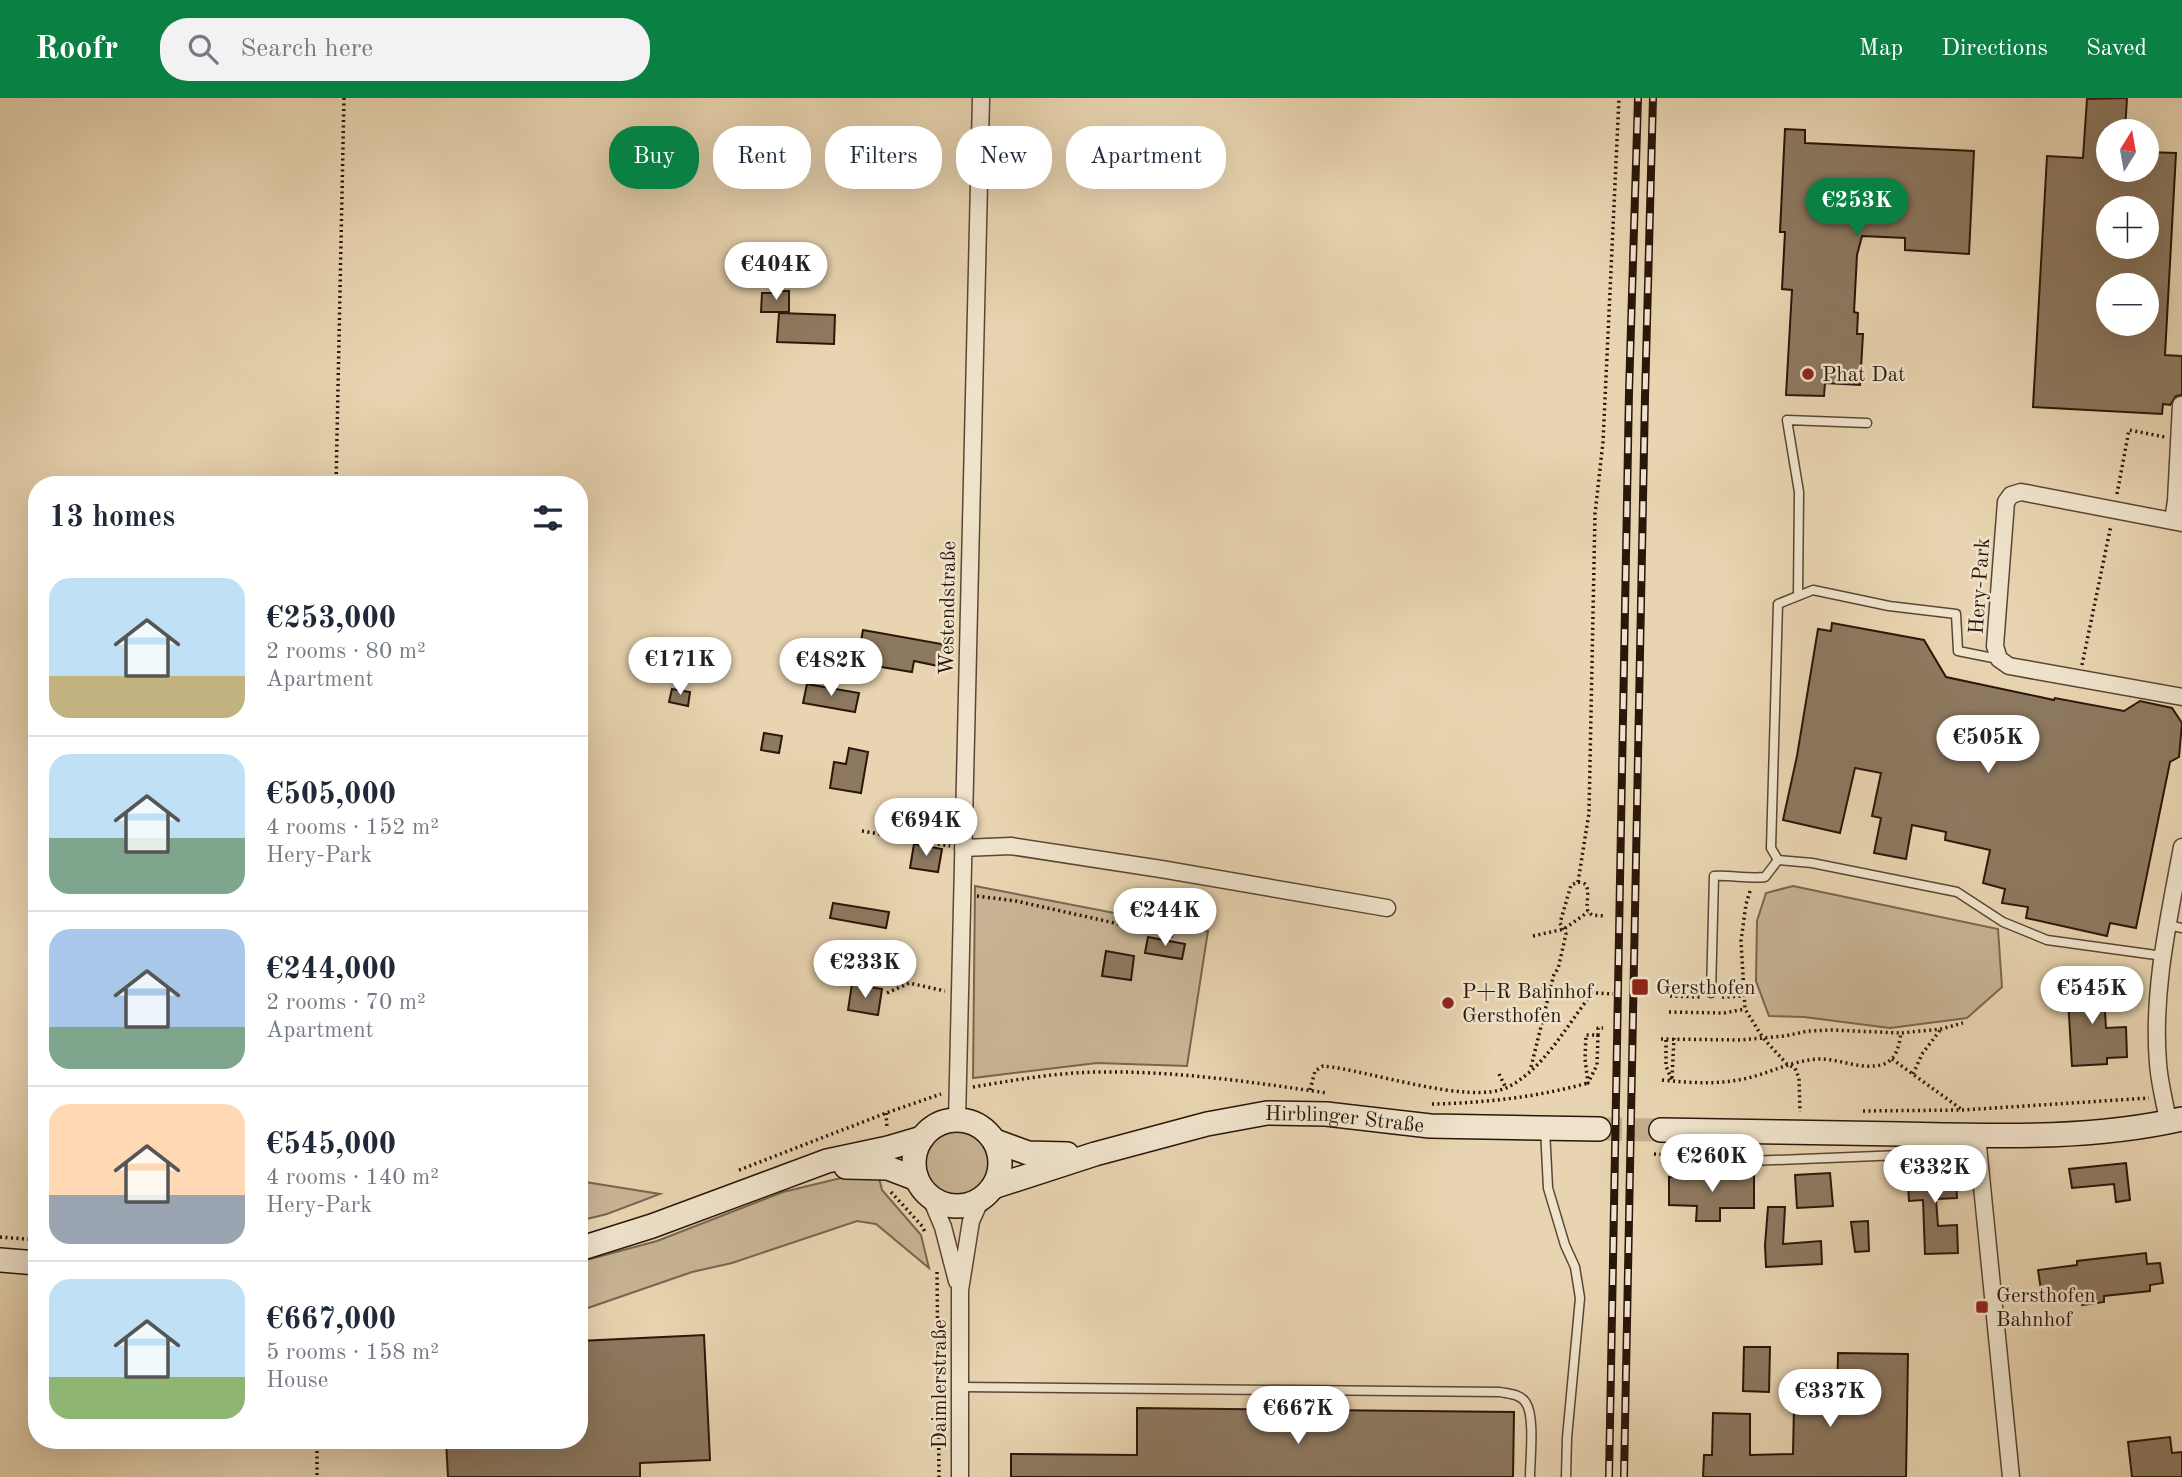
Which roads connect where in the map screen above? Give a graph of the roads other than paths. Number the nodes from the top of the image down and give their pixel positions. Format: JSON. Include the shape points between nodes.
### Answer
{"nodes":[{"id":1,"x":981,"y":98,"type":"edge"},
{"id":2,"x":2181,"y":405,"type":"edge"},
{"id":3,"x":1867,"y":423,"type":"dead end"},
{"id":4,"x":2177,"y":522,"type":"edge"},
{"id":5,"x":1798,"y":595,"type":"junction"},
{"id":6,"x":1999,"y":659,"type":"junction"},
{"id":7,"x":2182,"y":697,"type":"edge"},
{"id":8,"x":2182,"y":847,"type":"edge"},
{"id":9,"x":963,"y":848,"type":"junction"},
{"id":10,"x":1778,"y":860,"type":"junction"},
{"id":11,"x":2182,"y":875,"type":"edge"},
{"id":12,"x":2178,"y":893,"type":"edge"},
{"id":13,"x":1387,"y":908,"type":"dead end"},
{"id":14,"x":2175,"y":927,"type":"edge"},
{"id":15,"x":2163,"y":956,"type":"junction"},
{"id":16,"x":1712,"y":993,"type":"dead end"},
{"id":17,"x":957,"y":1120,"type":"junction"},
{"id":18,"x":2175,"y":1120,"type":"edge"},
{"id":19,"x":1545,"y":1129,"type":"junction"},
{"id":20,"x":1599,"y":1129,"type":"tunnel mouth"},
{"id":21,"x":1661,"y":1130,"type":"tunnel mouth"},
{"id":22,"x":1950,"y":1135,"type":"junction"},
{"id":23,"x":1978,"y":1136,"type":"junction"},
{"id":24,"x":922,"y":1138,"type":"junction"},
{"id":25,"x":995,"y":1141,"type":"junction"},
{"id":26,"x":1095,"y":1154,"type":"junction"},
{"id":27,"x":1676,"y":1164,"type":"dead end"},
{"id":28,"x":777,"y":1178,"type":"junction"},
{"id":29,"x":923,"y":1187,"type":"junction"},
{"id":30,"x":987,"y":1193,"type":"junction"},
{"id":31,"x":588,"y":1246,"type":"edge"},
{"id":32,"x":0,"y":1260,"type":"edge"},
{"id":33,"x":28,"y":1262,"type":"edge"},
{"id":34,"x":960,"y":1290,"type":"junction"},
{"id":35,"x":960,"y":1387,"type":"junction"},
{"id":36,"x":960,"y":1477,"type":"edge"},
{"id":37,"x":1530,"y":1477,"type":"edge"},
{"id":38,"x":1566,"y":1477,"type":"edge"},
{"id":39,"x":2011,"y":1477,"type":"edge"}],
"edges":[{"from":1,"to":9,"type":"street","name":"Westendstraße"},
{"from":2,"to":4,"type":"street","name":"Hery-Park"},
{"from":3,"to":5,"type":"lane","via":[[1787,420],[1799,492]]},
{"from":4,"to":6,"type":"street","name":"Hery-Park","via":[[2021,492],[2011,495],[2006,502],[1996,618]]},
{"from":5,"to":6,"type":"lane","via":[[1813,590],[1956,614],[1958,651]]},
{"from":5,"to":10,"type":"lane","via":[[1778,604],[1770,848]]},
{"from":6,"to":7,"type":"street","name":"Hery-Park","via":[[2009,666]]},
{"from":8,"to":12,"type":"street"},
{"from":9,"to":13,"type":"street","via":[[1011,846]]},
{"from":9,"to":17,"type":"street","name":"Westendstraße"},
{"from":10,"to":15,"type":"lane","via":[[1957,892],[2003,922],[2047,940]]},
{"from":10,"to":16,"type":"lane","via":[[1765,877],[1714,876]]},
{"from":11,"to":12,"type":"street"},
{"from":12,"to":14,"type":"street"},
{"from":14,"to":15,"type":"street"},
{"from":15,"to":18,"type":"street","via":[[2158,1063],[2163,1095]]},
{"from":17,"to":24,"type":"main road","name":"Hirblinger Straße","via":[[936,1126]]},
{"from":17,"to":25,"type":"main road","name":"Hirblinger Straße","via":[[979,1125]]},
{"from":18,"to":23,"type":"main road","via":[[2104,1132]]},
{"from":19,"to":20,"type":"main road","name":"Hirblinger Straße"},
{"from":19,"to":26,"type":"main road","name":"Hirblinger Straße","via":[[1430,1126],[1326,1114],[1267,1113]]},
{"from":19,"to":38,"type":"lane","via":[[1548,1188],[1575,1267],[1580,1298]]},
{"from":21,"to":22,"type":"main road"},
{"from":22,"to":23,"type":"main road"},
{"from":22,"to":27,"type":"lane","via":[[1951,1153]]},
{"from":23,"to":39,"type":"street"},
{"from":24,"to":28,"type":"main road","name":"Hirblinger Straße"},
{"from":24,"to":29,"type":"main road","via":[[914,1163]]},
{"from":25,"to":26,"type":"main road","name":"Hirblinger Straße","via":[[1028,1153]]},
{"from":25,"to":30,"type":"main road","via":[[1000,1170]]},
{"from":26,"to":30,"type":"main road","name":"Hirblinger Straße"},
{"from":28,"to":29,"type":"main road","name":"Hirblinger Straße","via":[[828,1169],[888,1168]]},
{"from":28,"to":31,"type":"main road","name":"Hirblinger Straße"},
{"from":29,"to":30,"type":"main road","name":"Hirblinger Straße","via":[[955,1206],[973,1203]]},
{"from":29,"to":34,"type":"street","name":"Daimlerstraße","via":[[943,1227]]},
{"from":30,"to":34,"type":"street","name":"Daimlerstraße","via":[[971,1222]]},
{"from":32,"to":33,"type":"main road"},
{"from":34,"to":35,"type":"street","name":"Daimlerstraße"},
{"from":35,"to":36,"type":"street","name":"Daimlerstraße"},
{"from":35,"to":37,"type":"lane","via":[[1500,1392],[1526,1402]]}]}
